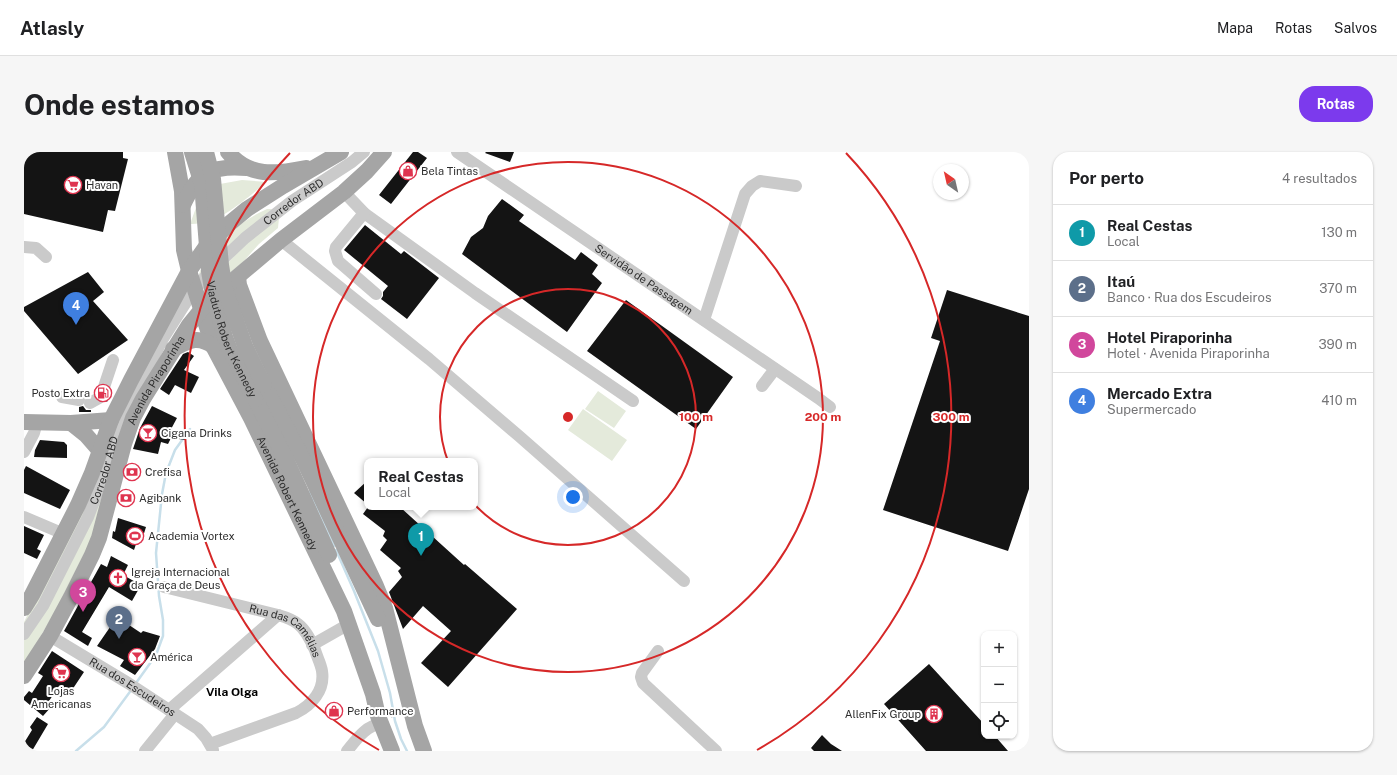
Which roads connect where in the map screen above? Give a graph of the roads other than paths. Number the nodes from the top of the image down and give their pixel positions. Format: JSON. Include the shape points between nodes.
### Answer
{"nodes":[{"id":1,"x":228,"y":152,"type":"edge"},
{"id":2,"x":341,"y":152,"type":"edge"},
{"id":3,"x":364,"y":152,"type":"edge"},
{"id":4,"x":384,"y":152,"type":"edge"},
{"id":5,"x":456,"y":152,"type":"edge"},
{"id":6,"x":176,"y":154,"type":"edge"},
{"id":7,"x":203,"y":156,"type":"edge"},
{"id":8,"x":321,"y":164,"type":"junction"},
{"id":9,"x":247,"y":168,"type":"junction"},
{"id":10,"x":796,"y":186,"type":"dead end"},
{"id":11,"x":344,"y":192,"type":"junction"},
{"id":12,"x":183,"y":205,"type":"junction"},
{"id":13,"x":364,"y":213,"type":"junction"},
{"id":14,"x":281,"y":240,"type":"junction"},
{"id":15,"x":24,"y":247,"type":"edge"},
{"id":16,"x":46,"y":257,"type":"dead end"},
{"id":17,"x":189,"y":271,"type":"junction"},
{"id":18,"x":238,"y":277,"type":"junction"},
{"id":19,"x":195,"y":289,"type":"junction"},
{"id":20,"x":376,"y":294,"type":"dead end"},
{"id":21,"x":202,"y":309,"type":"junction"},
{"id":22,"x":704,"y":320,"type":"junction"},
{"id":23,"x":260,"y":341,"type":"junction"},
{"id":24,"x":173,"y":349,"type":"junction"},
{"id":25,"x":216,"y":353,"type":"junction"},
{"id":26,"x":114,"y":360,"type":"dead end"},
{"id":27,"x":775,"y":369,"type":"junction"},
{"id":28,"x":762,"y":386,"type":"dead end"},
{"id":29,"x":62,"y":397,"type":"dead end"},
{"id":30,"x":633,"y":401,"type":"dead end"},
{"id":31,"x":830,"y":407,"type":"dead end"},
{"id":32,"x":111,"y":420,"type":"junction"},
{"id":33,"x":30,"y":422,"type":"edge"},
{"id":34,"x":71,"y":423,"type":"junction"},
{"id":35,"x":100,"y":451,"type":"junction"},
{"id":36,"x":24,"y":452,"type":"edge"},
{"id":37,"x":24,"y":517,"type":"edge"},
{"id":38,"x":64,"y":534,"type":"junction"},
{"id":39,"x":684,"y":581,"type":"dead end"},
{"id":40,"x":164,"y":587,"type":"dead end"},
{"id":41,"x":24,"y":608,"type":"edge"},
{"id":42,"x":278,"y":615,"type":"junction"},
{"id":43,"x":349,"y":624,"type":"junction"},
{"id":44,"x":24,"y":634,"type":"edge"},
{"id":45,"x":50,"y":636,"type":"junction"},
{"id":46,"x":312,"y":645,"type":"junction"},
{"id":47,"x":658,"y":651,"type":"dead end"},
{"id":48,"x":400,"y":668,"type":"junction"},
{"id":49,"x":24,"y":676,"type":"edge"},
{"id":50,"x":373,"y":694,"type":"junction"},
{"id":51,"x":172,"y":712,"type":"junction"},
{"id":52,"x":386,"y":721,"type":"junction"},
{"id":53,"x":212,"y":747,"type":"edge"},
{"id":54,"x":145,"y":751,"type":"edge"},
{"id":55,"x":347,"y":751,"type":"edge"},
{"id":56,"x":392,"y":751,"type":"edge"},
{"id":57,"x":424,"y":751,"type":"edge"},
{"id":58,"x":716,"y":751,"type":"edge"}],
"edges":[{"from":1,"to":9,"type":"main road"},
{"from":2,"to":8,"type":"main road","name":"Avenida Piraporinha"},
{"from":3,"to":19,"type":"street","name":"Corredor ABD","via":[[262,224],[222,260]]},
{"from":4,"to":11,"type":"main road","name":"Avenida Piraporinha"},
{"from":5,"to":22,"type":"street","name":"Servidão de Passagem"},
{"from":6,"to":7,"type":"main road","via":[[188,163]]},
{"from":6,"to":12,"type":"main road","name":"Avenida Robert Kennedy","via":[[182,183]]},
{"from":7,"to":48,"type":"main road","name":"Viaduto Robert Kennedy","bridge":true,"via":[[213,179],[225,290],[245,346],[304,461]]},
{"from":7,"to":50,"type":"main road","name":"Viaduto Robert Kennedy","bridge":true,"via":[[202,184],[211,282],[225,337],[285,457],[359,624],[367,646]]},
{"from":8,"to":9,"type":"main road","via":[[273,173]]},
{"from":8,"to":17,"type":"main road","name":"Avenida Piraporinha","via":[[247,209],[205,248]]},
{"from":9,"to":12,"type":"main road","via":[[222,167],[206,174],[191,189]]},
{"from":10,"to":22,"type":"street","via":[[760,181],[745,194]]},
{"from":11,"to":13,"type":"street"},
{"from":11,"to":14,"type":"main road","name":"Avenida Piraporinha"},
{"from":12,"to":17,"type":"main road","name":"Avenida Robert Kennedy","via":[[184,250]]},
{"from":13,"to":20,"type":"street","via":[[336,246],[335,251],[338,261]]},
{"from":13,"to":30,"type":"street"},
{"from":14,"to":18,"type":"main road","name":"Avenida Piraporinha"},
{"from":14,"to":39,"type":"street","via":[[429,359]]},
{"from":15,"to":16,"type":"street","via":[[36,248]]},
{"from":17,"to":19,"type":"main road","name":"Avenida Robert Kennedy"},
{"from":17,"to":32,"type":"main road","name":"Avenida Piraporinha"},
{"from":18,"to":21,"type":"main road","name":"Avenida Piraporinha"},
{"from":18,"to":23,"type":"main road"},
{"from":19,"to":21,"type":"main road","name":"Avenida Robert Kennedy"},
{"from":19,"to":44,"type":"street","name":"Corredor ABD","via":[[175,317],[122,416],[88,517],[43,606]]},
{"from":21,"to":24,"type":"main road","name":"Avenida Piraporinha"},
{"from":21,"to":25,"type":"main road","name":"Avenida Robert Kennedy"},
{"from":22,"to":27,"type":"street","name":"Servidão de Passagem"},
{"from":23,"to":25,"type":"main road","via":[[248,339],[235,342]]},
{"from":23,"to":48,"type":"main road","via":[[376,586]]},
{"from":24,"to":25,"type":"main road","via":[[197,340],[204,341]]},
{"from":24,"to":45,"type":"main road","name":"Avenida Piraporinha","via":[[134,418],[124,444],[98,538],[83,574]]},
{"from":25,"to":43,"type":"main road","name":"Avenida Robert Kennedy","via":[[251,418]]},
{"from":26,"to":29,"type":"street","via":[[93,397]]},
{"from":27,"to":28,"type":"street"},
{"from":27,"to":31,"type":"street","name":"Servidão de Passagem"},
{"from":32,"to":34,"type":"main road"},
{"from":32,"to":35,"type":"main road","name":"Avenida Piraporinha"},
{"from":33,"to":34,"type":"main road"},
{"from":33,"to":36,"type":"street","via":[[34,433]]},
{"from":34,"to":35,"type":"main road"},
{"from":35,"to":38,"type":"main road","name":"Avenida Piraporinha"},
{"from":37,"to":38,"type":"street"},
{"from":38,"to":41,"type":"main road","name":"Avenida Piraporinha"},
{"from":40,"to":42,"type":"street","name":"Rua das Camélias"},
{"from":42,"to":46,"type":"street","name":"Rua das Camélias","via":[[298,624]]},
{"from":42,"to":51,"type":"street"},
{"from":43,"to":46,"type":"street"},
{"from":43,"to":50,"type":"main road","name":"Avenida Robert Kennedy"},
{"from":45,"to":49,"type":"main road","name":"Avenida Piraporinha"},
{"from":45,"to":51,"type":"street","name":"Rua dos Escudeiros","via":[[128,682]]},
{"from":46,"to":53,"type":"street","name":"Rua das Camélias","via":[[321,666],[322,676],[320,690],[307,707],[296,714]]},
{"from":47,"to":58,"type":"street","via":[[642,673],[643,683]]},
{"from":48,"to":57,"type":"main road"},
{"from":50,"to":52,"type":"main road","name":"Avenida Robert Kennedy"},
{"from":51,"to":53,"type":"street","name":"Rua dos Escudeiros","via":[[198,729]]},
{"from":51,"to":54,"type":"street"},
{"from":52,"to":55,"type":"street","via":[[366,730]]},
{"from":52,"to":56,"type":"main road","name":"Avenida Robert Kennedy"}]}
